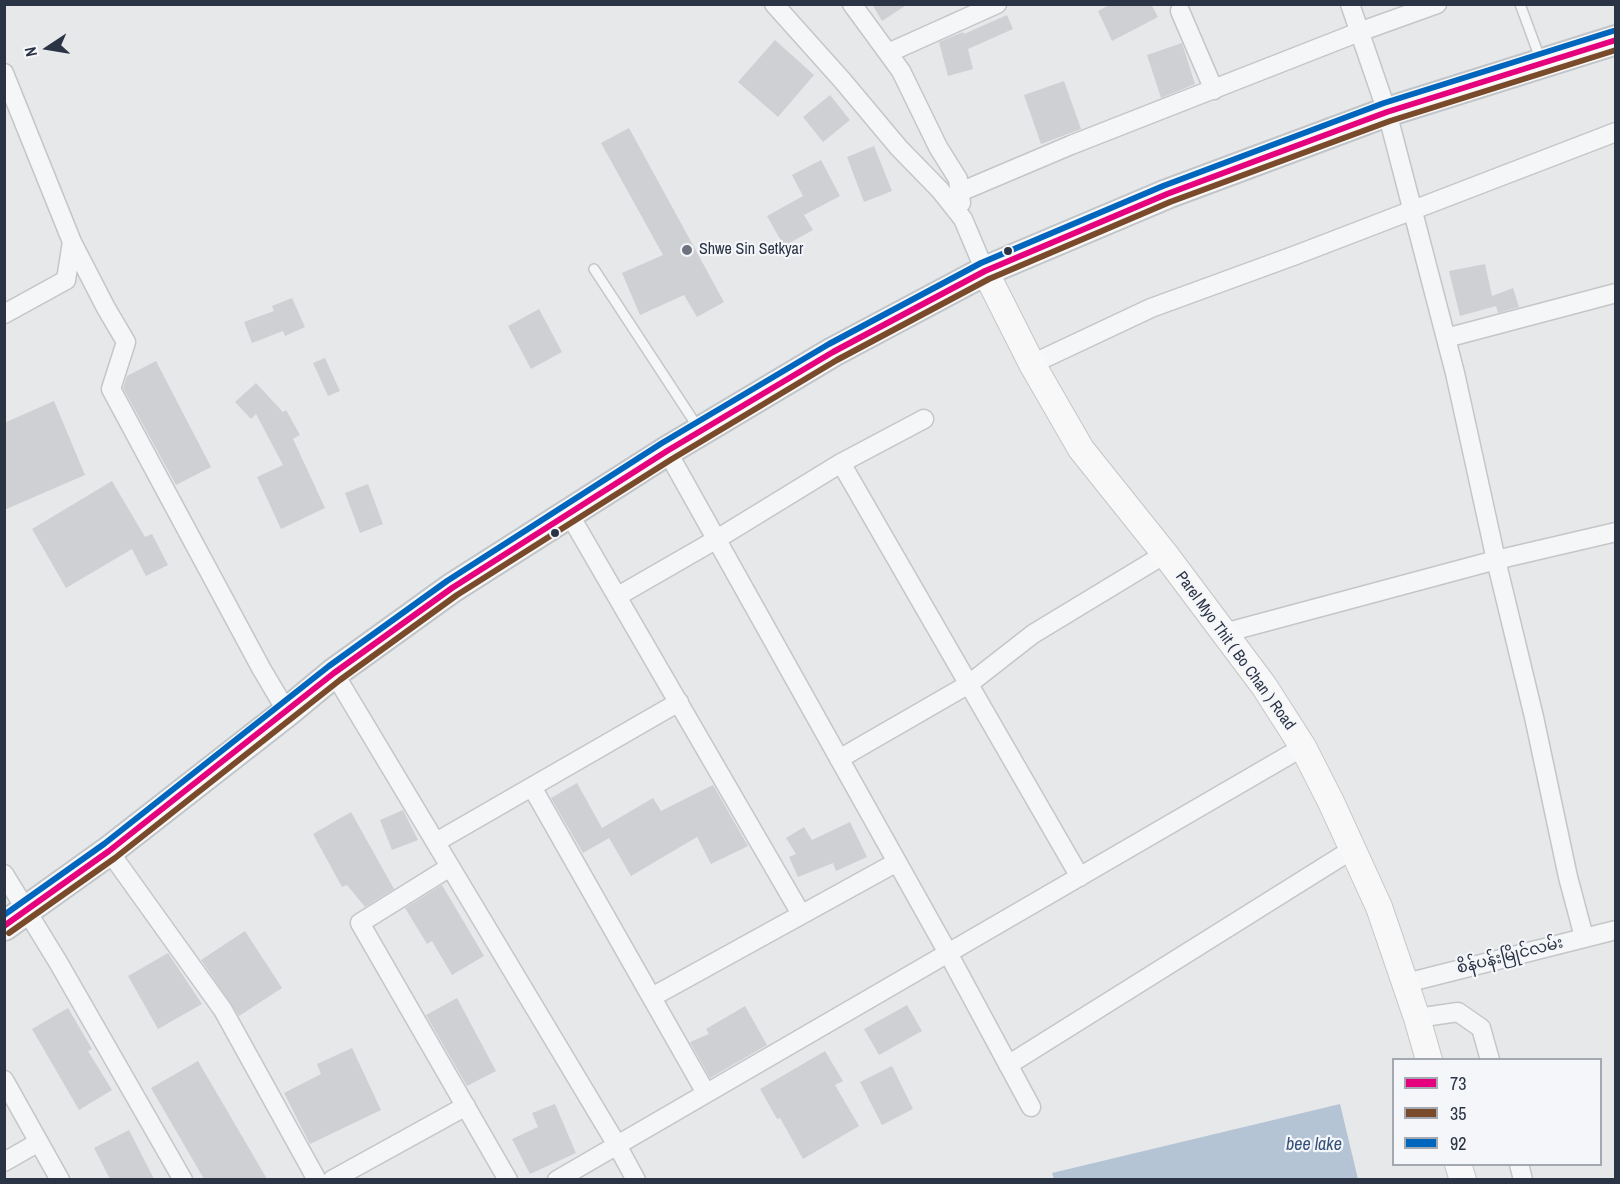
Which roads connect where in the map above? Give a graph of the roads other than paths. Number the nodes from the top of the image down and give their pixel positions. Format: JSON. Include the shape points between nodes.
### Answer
{"nodes":[{"id":1,"x":774,"y":4,"type":"edge"},
{"id":2,"x":852,"y":4,"type":"edge"},
{"id":3,"x":997,"y":4,"type":"edge"},
{"id":4,"x":1350,"y":4,"type":"edge"},
{"id":5,"x":1437,"y":4,"type":"edge"},
{"id":6,"x":1520,"y":4,"type":"edge"},
{"id":7,"x":1180,"y":11,"type":"dead end"},
{"id":8,"x":1359,"y":32,"type":"junction"},
{"id":9,"x":1616,"y":40,"type":"edge"},
{"id":10,"x":888,"y":54,"type":"junction"},
{"id":11,"x":1542,"y":62,"type":"junction"},
{"id":12,"x":4,"y":73,"type":"edge"},
{"id":13,"x":1214,"y":90,"type":"junction"},
{"id":14,"x":1387,"y":112,"type":"junction"},
{"id":15,"x":1616,"y":132,"type":"edge"},
{"id":16,"x":960,"y":192,"type":"junction"},
{"id":17,"x":1413,"y":209,"type":"junction"},
{"id":18,"x":963,"y":219,"type":"junction"},
{"id":19,"x":72,"y":242,"type":"junction"},
{"id":20,"x":594,"y":269,"type":"dead end"},
{"id":21,"x":985,"y":272,"type":"junction"},
{"id":22,"x":1616,"y":292,"type":"edge"},
{"id":23,"x":4,"y":314,"type":"edge"},
{"id":24,"x":1446,"y":338,"type":"junction"},
{"id":25,"x":1032,"y":364,"type":"junction"},
{"id":26,"x":924,"y":419,"type":"dead end"},
{"id":27,"x":701,"y":430,"type":"junction"},
{"id":28,"x":667,"y":451,"type":"junction"},
{"id":29,"x":841,"y":463,"type":"junction"},
{"id":30,"x":568,"y":512,"type":"junction"},
{"id":31,"x":1616,"y":532,"type":"edge"},
{"id":32,"x":717,"y":539,"type":"junction"},
{"id":33,"x":1165,"y":554,"type":"junction"},
{"id":34,"x":1496,"y":560,"type":"junction"},
{"id":35,"x":618,"y":596,"type":"junction"},
{"id":36,"x":1224,"y":633,"type":"junction"},
{"id":37,"x":334,"y":673,"type":"junction"},
{"id":38,"x":969,"y":684,"type":"junction"},
{"id":39,"x":679,"y":702,"type":"junction"},
{"id":40,"x":287,"y":712,"type":"junction"},
{"id":41,"x":1303,"y":747,"type":"junction"},
{"id":42,"x":839,"y":759,"type":"junction"},
{"id":43,"x":532,"y":787,"type":"junction"},
{"id":44,"x":436,"y":842,"type":"junction"},
{"id":45,"x":1353,"y":849,"type":"junction"},
{"id":46,"x":109,"y":851,"type":"junction"},
{"id":47,"x":897,"y":862,"type":"junction"},
{"id":48,"x":450,"y":867,"type":"junction"},
{"id":49,"x":4,"y":874,"type":"edge"},
{"id":50,"x":1080,"y":877,"type":"junction"},
{"id":51,"x":801,"y":914,"type":"junction"},
{"id":52,"x":16,"y":919,"type":"edge"},
{"id":53,"x":1616,"y":930,"type":"edge"},
{"id":54,"x":1584,"y":937,"type":"junction"},
{"id":55,"x":948,"y":953,"type":"junction"},
{"id":56,"x":1406,"y":983,"type":"junction"},
{"id":57,"x":651,"y":997,"type":"junction"},
{"id":58,"x":1417,"y":1018,"type":"junction"},
{"id":59,"x":1429,"y":1058,"type":"edge"},
{"id":60,"x":1490,"y":1058,"type":"edge"},
{"id":61,"x":1008,"y":1065,"type":"junction"},
{"id":62,"x":4,"y":1080,"type":"edge"},
{"id":63,"x":706,"y":1093,"type":"junction"},
{"id":64,"x":466,"y":1106,"type":"junction"},
{"id":65,"x":1031,"y":1107,"type":"dead end"},
{"id":66,"x":39,"y":1142,"type":"junction"},
{"id":67,"x":617,"y":1145,"type":"junction"},
{"id":68,"x":4,"y":1162,"type":"edge"},
{"id":69,"x":60,"y":1179,"type":"edge"},
{"id":70,"x":183,"y":1179,"type":"edge"},
{"id":71,"x":317,"y":1179,"type":"edge"},
{"id":72,"x":332,"y":1179,"type":"edge"},
{"id":73,"x":508,"y":1179,"type":"edge"},
{"id":74,"x":557,"y":1179,"type":"edge"},
{"id":75,"x":636,"y":1179,"type":"edge"}],
"edges":[{"from":1,"to":18,"type":"street"},
{"from":2,"to":10,"type":"street"},
{"from":3,"to":10,"type":"street"},
{"from":4,"to":8,"type":"street"},
{"from":5,"to":8,"type":"street"},
{"from":6,"to":11,"type":"lane"},
{"from":7,"to":13,"type":"street"},
{"from":8,"to":13,"type":"street"},
{"from":8,"to":14,"type":"street"},
{"from":9,"to":11,"type":"main road"},
{"from":10,"to":16,"type":"street","via":[[958,179]]},
{"from":11,"to":14,"type":"main road"},
{"from":12,"to":19,"type":"street"},
{"from":13,"to":16,"type":"street"},
{"from":14,"to":17,"type":"street"},
{"from":14,"to":21,"type":"main road","via":[[1167,194]]},
{"from":15,"to":17,"type":"street"},
{"from":16,"to":18,"type":"street"},
{"from":17,"to":24,"type":"street"},
{"from":17,"to":25,"type":"street","via":[[1151,308]]},
{"from":18,"to":21,"type":"street"},
{"from":19,"to":23,"type":"street","via":[[66,280]]},
{"from":19,"to":40,"type":"street","via":[[126,342],[111,389]]},
{"from":20,"to":27,"type":"lane"},
{"from":21,"to":25,"type":"street","name":"Parel Myo Thit ( Bo Chan ) Road"},
{"from":21,"to":27,"type":"main road","via":[[832,352]]},
{"from":22,"to":24,"type":"street"},
{"from":24,"to":34,"type":"street"},
{"from":25,"to":33,"type":"street","name":"Parel Myo Thit ( Bo Chan ) Road","via":[[1081,449]]},
{"from":26,"to":29,"type":"street"},
{"from":27,"to":28,"type":"main road"},
{"from":28,"to":30,"type":"main road"},
{"from":28,"to":32,"type":"street"},
{"from":29,"to":32,"type":"street"},
{"from":29,"to":38,"type":"street"},
{"from":30,"to":35,"type":"street"},
{"from":30,"to":37,"type":"main road","via":[[452,588]]},
{"from":31,"to":34,"type":"street"},
{"from":32,"to":35,"type":"street"},
{"from":32,"to":42,"type":"street"},
{"from":33,"to":36,"type":"street","name":"Parel Myo Thit ( Bo Chan ) Road"},
{"from":33,"to":38,"type":"street","via":[[1033,634]]},
{"from":34,"to":36,"type":"street"},
{"from":34,"to":54,"type":"street"},
{"from":35,"to":39,"type":"street"},
{"from":36,"to":41,"type":"street","name":"Parel Myo Thit ( Bo Chan ) Road"},
{"from":37,"to":40,"type":"main road"},
{"from":37,"to":44,"type":"street"},
{"from":38,"to":42,"type":"street"},
{"from":38,"to":50,"type":"street"},
{"from":39,"to":43,"type":"street"},
{"from":39,"to":51,"type":"street"},
{"from":40,"to":46,"type":"main road"},
{"from":41,"to":45,"type":"street","name":"Parel Myo Thit ( Bo Chan ) Road"},
{"from":41,"to":50,"type":"street"},
{"from":42,"to":47,"type":"street"},
{"from":43,"to":44,"type":"street"},
{"from":43,"to":57,"type":"street"},
{"from":44,"to":48,"type":"street"},
{"from":45,"to":56,"type":"street","name":"Parel Myo Thit ( Bo Chan ) Road"},
{"from":45,"to":61,"type":"street"},
{"from":46,"to":52,"type":"main road"},
{"from":46,"to":71,"type":"street","via":[[223,1010]]},
{"from":47,"to":51,"type":"street"},
{"from":47,"to":55,"type":"street"},
{"from":48,"to":64,"type":"street","via":[[360,923]]},
{"from":48,"to":67,"type":"street"},
{"from":49,"to":52,"type":"street"},
{"from":50,"to":55,"type":"street"},
{"from":51,"to":57,"type":"street"},
{"from":52,"to":70,"type":"street"},
{"from":53,"to":54,"type":"street","name":"စိန်ပန်းမြိုင်လမ်း"},
{"from":54,"to":56,"type":"street","name":"စိန်ပန်းမြိုင်လမ်း"},
{"from":55,"to":61,"type":"street"},
{"from":55,"to":63,"type":"street"},
{"from":56,"to":58,"type":"street","name":"Parel Myo Thit ( Bo Chan ) Road"},
{"from":57,"to":63,"type":"street"},
{"from":58,"to":59,"type":"street","name":"Parel Myo Thit ( Bo Chan ) Road"},
{"from":58,"to":60,"type":"street","via":[[1458,1012],[1480,1028]]},
{"from":61,"to":65,"type":"street"},
{"from":62,"to":66,"type":"street"},
{"from":63,"to":67,"type":"street"},
{"from":64,"to":72,"type":"street"},
{"from":64,"to":73,"type":"street"},
{"from":66,"to":68,"type":"street"},
{"from":66,"to":69,"type":"street"},
{"from":67,"to":74,"type":"street"},
{"from":67,"to":75,"type":"street"}]}
